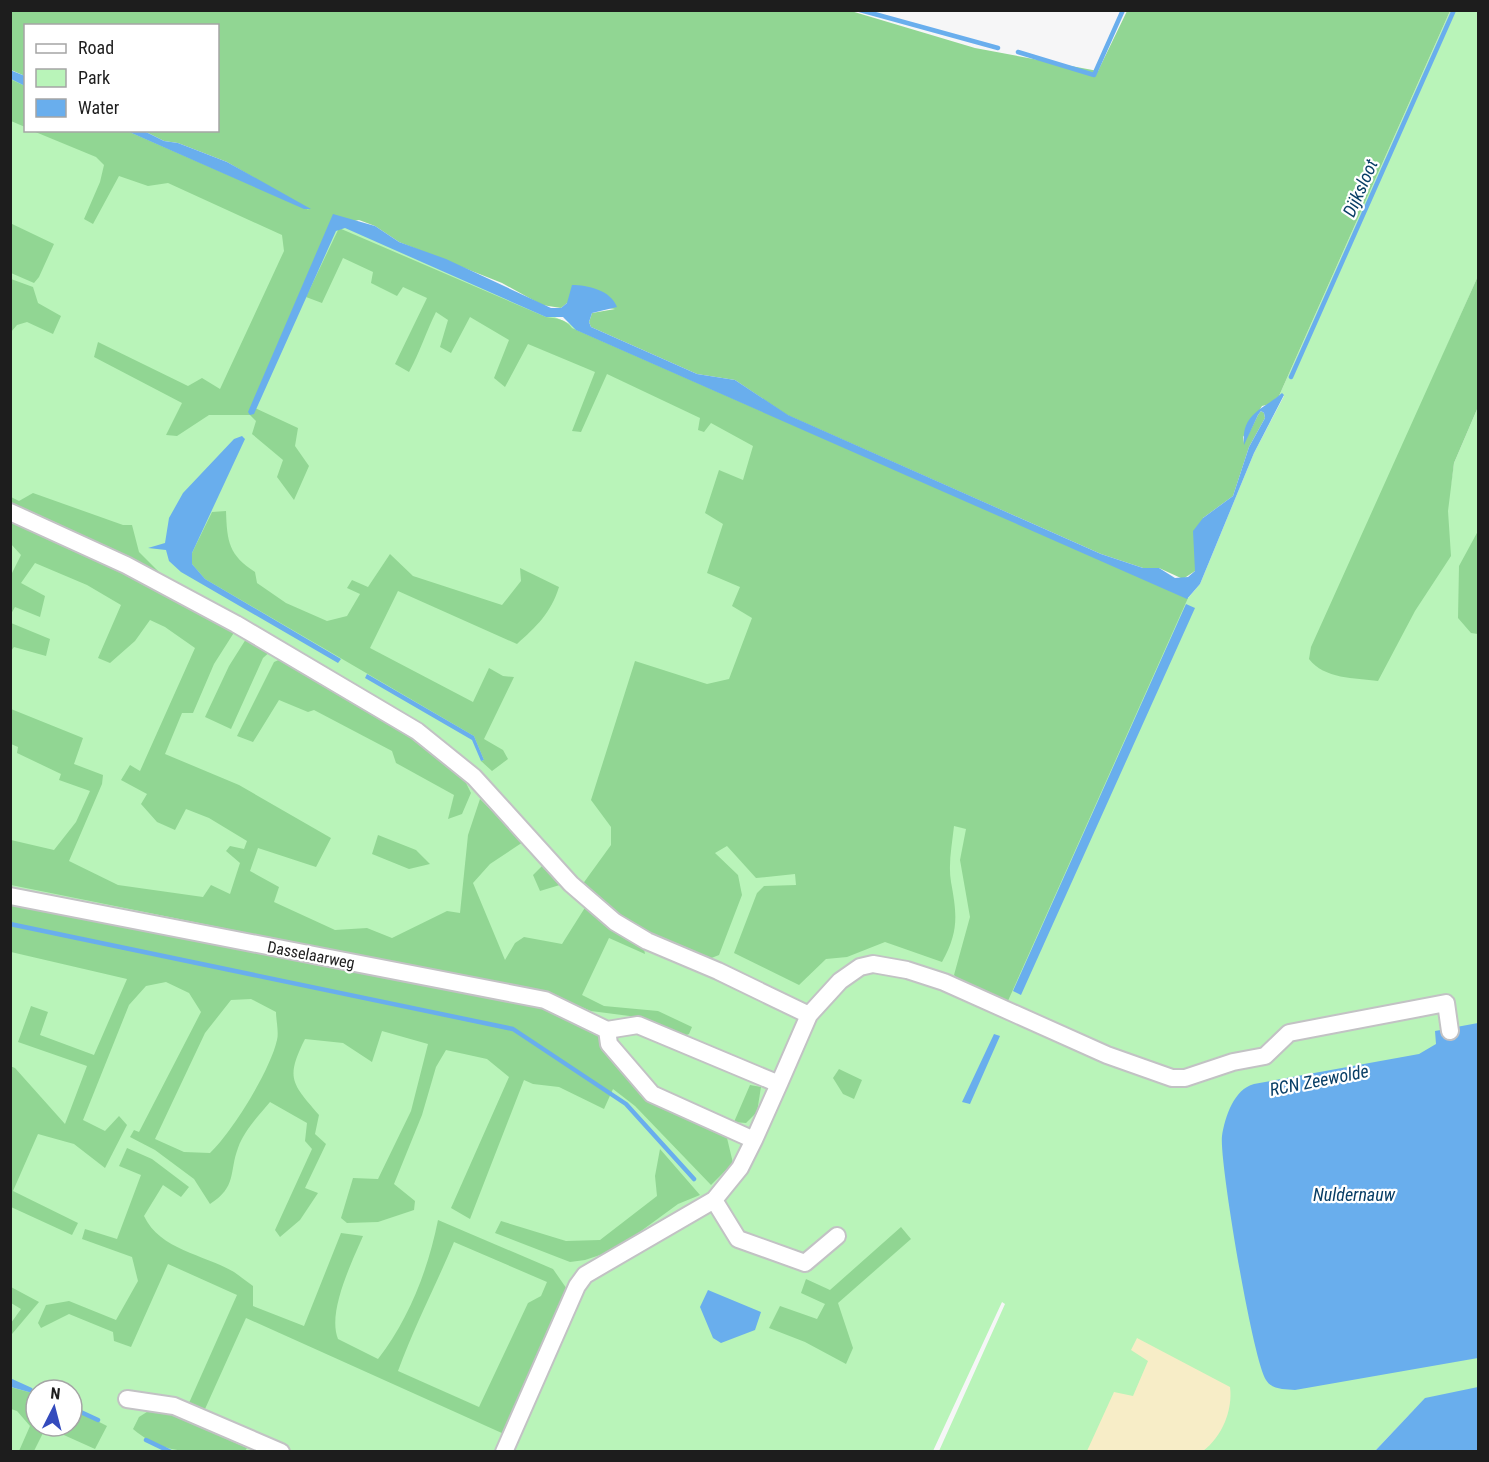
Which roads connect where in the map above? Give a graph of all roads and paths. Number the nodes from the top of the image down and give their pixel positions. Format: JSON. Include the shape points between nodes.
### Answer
{"nodes":[{"id":1,"x":10,"y":512,"type":"edge"},
{"id":2,"x":10,"y":896,"type":"edge"},
{"id":3,"x":809,"y":1015,"type":"junction"},
{"id":4,"x":607,"y":1030,"type":"junction"},
{"id":5,"x":1450,"y":1031,"type":"dead end"},
{"id":6,"x":779,"y":1084,"type":"junction"},
{"id":7,"x":754,"y":1140,"type":"junction"},
{"id":8,"x":714,"y":1200,"type":"junction"},
{"id":9,"x":837,"y":1236,"type":"dead end"},
{"id":10,"x":127,"y":1399,"type":"dead end"},
{"id":11,"x":281,"y":1452,"type":"edge"},
{"id":12,"x":504,"y":1452,"type":"edge"}],
"edges":[{"from":1,"to":3,"type":"street","via":[[126,565],[236,624],[417,731],[474,777],[572,884],[615,922],[647,941]]},
{"from":2,"to":4,"type":"street","name":"Dasselaarweg","via":[[545,1000]]},
{"from":3,"to":5,"type":"street","via":[[840,981],[860,967],[873,964],[944,982],[1124,1062],[1172,1078],[1265,1056],[1289,1033],[1446,1003]]},
{"from":3,"to":6,"type":"street"},
{"from":4,"to":6,"type":"street","via":[[638,1025]]},
{"from":4,"to":7,"type":"street","via":[[609,1044],[652,1094]]},
{"from":6,"to":7,"type":"street"},
{"from":7,"to":8,"type":"street","via":[[740,1168]]},
{"from":8,"to":9,"type":"street","via":[[738,1239],[806,1263]]},
{"from":8,"to":12,"type":"street","via":[[585,1275]]},
{"from":10,"to":11,"type":"street","via":[[174,1406]]}]}
